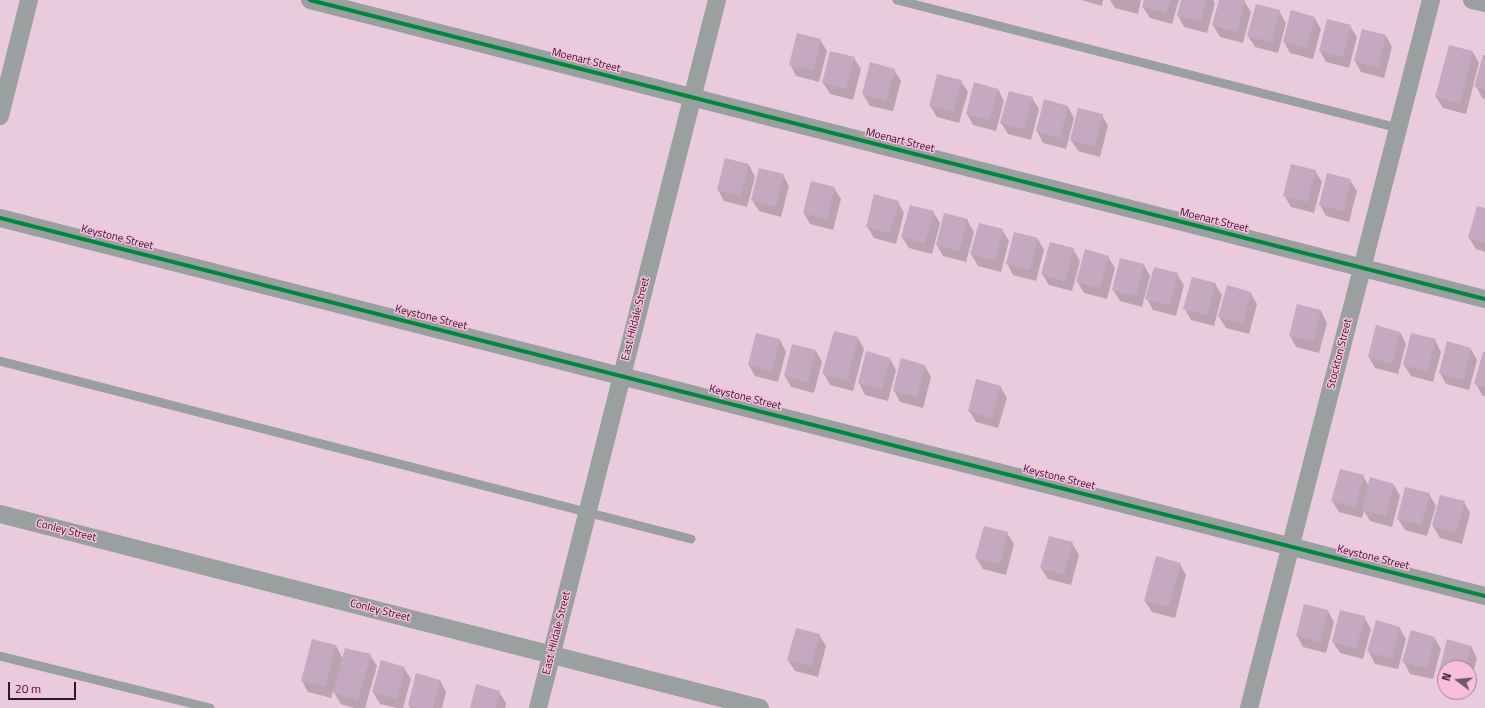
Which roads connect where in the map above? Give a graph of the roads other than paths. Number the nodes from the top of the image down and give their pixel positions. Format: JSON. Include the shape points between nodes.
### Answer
{"nodes":[{"id":1,"x":30,"y":0,"type":"edge"},
{"id":2,"x":310,"y":0,"type":"edge"},
{"id":3,"x":717,"y":0,"type":"edge"},
{"id":4,"x":897,"y":0,"type":"edge"},
{"id":5,"x":1431,"y":0,"type":"edge"},
{"id":6,"x":1472,"y":0,"type":"edge"},
{"id":7,"x":1485,"y":3,"type":"edge"},
{"id":8,"x":693,"y":98,"type":"junction"},
{"id":9,"x":0,"y":116,"type":"edge"},
{"id":10,"x":1398,"y":128,"type":"junction"},
{"id":11,"x":0,"y":218,"type":"edge"},
{"id":12,"x":1362,"y":268,"type":"junction"},
{"id":13,"x":1485,"y":300,"type":"edge"},
{"id":14,"x":0,"y":361,"type":"edge"},
{"id":15,"x":622,"y":376,"type":"junction"},
{"id":16,"x":587,"y":512,"type":"junction"},
{"id":17,"x":0,"y":514,"type":"edge"},
{"id":18,"x":692,"y":539,"type":"dead end"},
{"id":19,"x":1291,"y":546,"type":"junction"},
{"id":20,"x":1485,"y":596,"type":"edge"},
{"id":21,"x":551,"y":655,"type":"junction"},
{"id":22,"x":0,"y":656,"type":"edge"},
{"id":23,"x":210,"y":708,"type":"edge"},
{"id":24,"x":538,"y":708,"type":"edge"},
{"id":25,"x":760,"y":708,"type":"edge"},
{"id":26,"x":1249,"y":708,"type":"edge"}],
"edges":[{"from":1,"to":9,"type":"street","via":[[9,66]]},
{"from":2,"to":8,"type":"street","name":"Moenart Street"},
{"from":3,"to":8,"type":"street","name":"East Hildale Street"},
{"from":4,"to":10,"type":"lane"},
{"from":5,"to":10,"type":"street","name":"Stockton Street"},
{"from":6,"to":7,"type":"street"},
{"from":8,"to":12,"type":"street","name":"Moenart Street"},
{"from":8,"to":15,"type":"street","name":"East Hildale Street"},
{"from":10,"to":12,"type":"street","name":"Stockton Street"},
{"from":11,"to":15,"type":"street","name":"Keystone Street"},
{"from":12,"to":13,"type":"street","name":"Moenart Street"},
{"from":12,"to":19,"type":"street","name":"Stockton Street"},
{"from":14,"to":16,"type":"lane"},
{"from":15,"to":16,"type":"street","name":"East Hildale Street"},
{"from":15,"to":19,"type":"street","name":"Keystone Street"},
{"from":16,"to":18,"type":"lane"},
{"from":16,"to":21,"type":"street","name":"East Hildale Street"},
{"from":17,"to":21,"type":"street","name":"Conley Street"},
{"from":19,"to":20,"type":"street","name":"Keystone Street"},
{"from":19,"to":26,"type":"street","name":"Stockton Street"},
{"from":21,"to":24,"type":"street","name":"East Hildale Street"},
{"from":21,"to":25,"type":"street","name":"Conley Street"},
{"from":22,"to":23,"type":"lane"}]}
